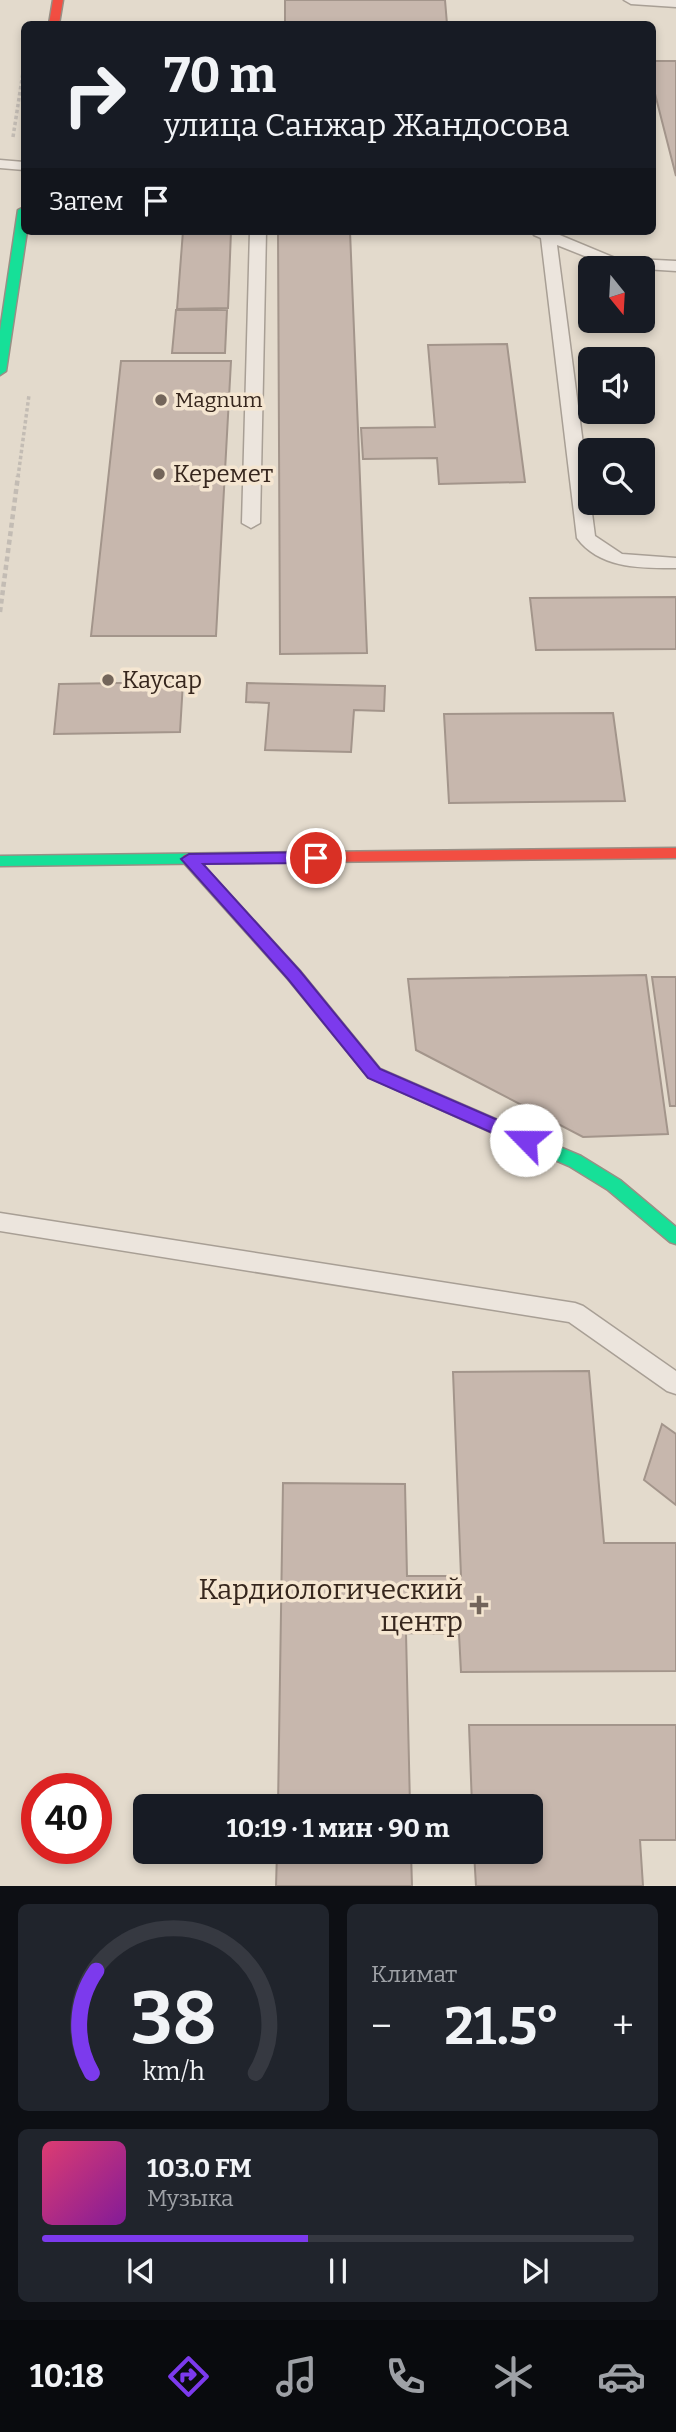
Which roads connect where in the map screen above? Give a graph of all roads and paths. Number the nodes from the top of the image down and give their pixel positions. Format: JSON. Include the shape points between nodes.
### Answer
{"nodes":[{"id":1,"x":58,"y":0,"type":"edge"},
{"id":2,"x":631,"y":0,"type":"edge"},
{"id":3,"x":676,"y":3,"type":"edge"},
{"id":4,"x":54,"y":21,"type":"edge"},
{"id":5,"x":0,"y":164,"type":"edge"},
{"id":6,"x":21,"y":166,"type":"edge"},
{"id":7,"x":21,"y":230,"type":"edge"},
{"id":8,"x":258,"y":235,"type":"edge"},
{"id":9,"x":542,"y":235,"type":"edge"},
{"id":10,"x":547,"y":235,"type":"edge"},
{"id":11,"x":676,"y":266,"type":"edge"},
{"id":12,"x":0,"y":370,"type":"edge"},
{"id":13,"x":29,"y":394,"type":"dead end"},
{"id":14,"x":251,"y":523,"type":"dead end"},
{"id":15,"x":676,"y":563,"type":"edge"},
{"id":16,"x":0,"y":612,"type":"edge"},
{"id":17,"x":676,"y":853,"type":"edge"},
{"id":18,"x":189,"y":859,"type":"junction"},
{"id":19,"x":0,"y":861,"type":"edge"},
{"id":20,"x":0,"y":1222,"type":"edge"},
{"id":21,"x":676,"y":1237,"type":"edge"},
{"id":22,"x":676,"y":1384,"type":"edge"}],
"edges":[{"from":1,"to":4,"type":"street"},
{"from":2,"to":3,"type":"lane"},
{"from":5,"to":6,"type":"lane"},
{"from":7,"to":12,"type":"street"},
{"from":8,"to":14,"type":"lane"},
{"from":9,"to":15,"type":"lane","via":[[586,538],[596,550],[621,562]]},
{"from":10,"to":11,"type":"lane","via":[[612,262]]},
{"from":13,"to":16,"type":"path"},
{"from":17,"to":18,"type":"street"},
{"from":18,"to":19,"type":"street"},
{"from":18,"to":21,"type":"street","via":[[294,975],[374,1073],[575,1161],[614,1185]]},
{"from":20,"to":22,"type":"lane","via":[[575,1313]]}]}
